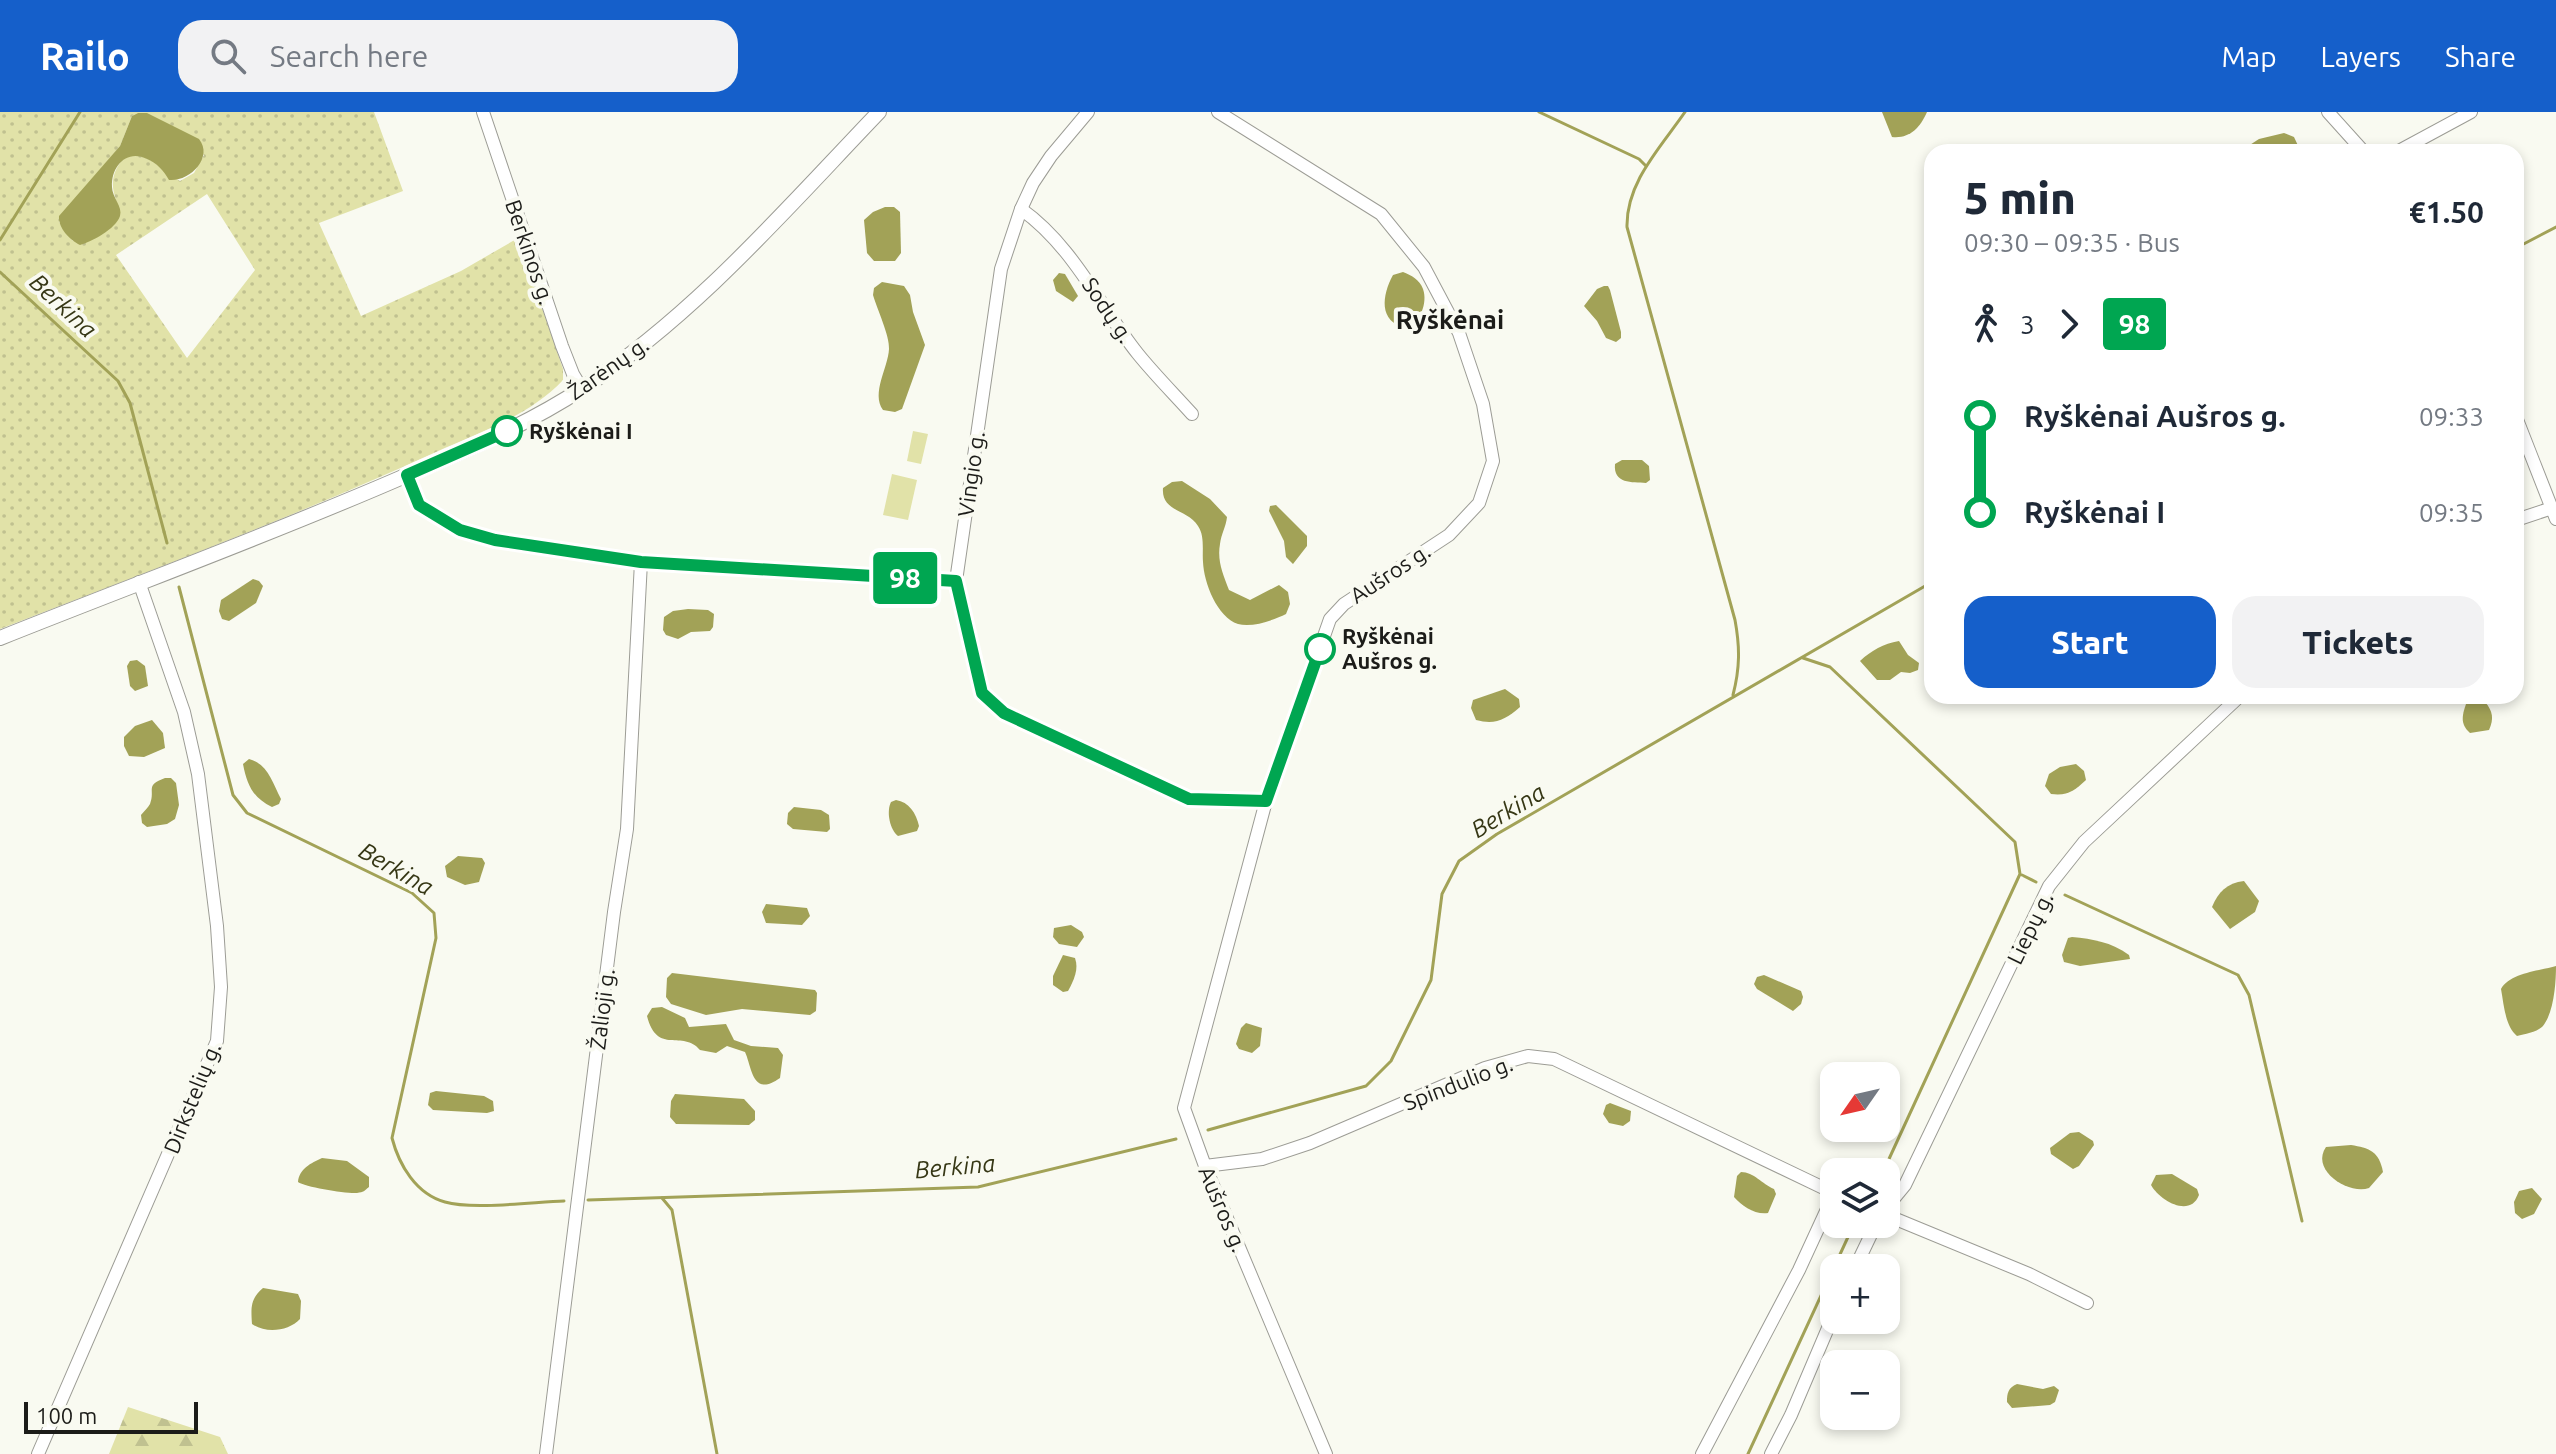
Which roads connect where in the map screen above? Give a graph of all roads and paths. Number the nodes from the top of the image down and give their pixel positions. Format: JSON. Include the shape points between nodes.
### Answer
{"nodes":[{"id":1,"x":483,"y":112,"type":"edge"},
{"id":2,"x":879,"y":112,"type":"edge"},
{"id":3,"x":1088,"y":112,"type":"edge"},
{"id":4,"x":1218,"y":112,"type":"edge"},
{"id":5,"x":2328,"y":112,"type":"edge"},
{"id":6,"x":2471,"y":112,"type":"edge"},
{"id":7,"x":2357,"y":144,"type":"edge"},
{"id":8,"x":2412,"y":144,"type":"edge"},
{"id":9,"x":1021,"y":209,"type":"junction"},
{"id":10,"x":582,"y":389,"type":"junction"},
{"id":11,"x":1192,"y":414,"type":"dead end"},
{"id":12,"x":2524,"y":437,"type":"edge"},
{"id":13,"x":407,"y":475,"type":"junction"},
{"id":14,"x":2554,"y":513,"type":"edge"},
{"id":15,"x":2524,"y":519,"type":"edge"},
{"id":16,"x":641,"y":562,"type":"junction"},
{"id":17,"x":956,"y":581,"type":"junction"},
{"id":18,"x":139,"y":582,"type":"junction"},
{"id":19,"x":0,"y":638,"type":"edge"},
{"id":20,"x":2231,"y":704,"type":"edge"},
{"id":21,"x":1266,"y":801,"type":"junction"},
{"id":22,"x":1205,"y":1166,"type":"junction"},
{"id":23,"x":1820,"y":1186,"type":"edge"},
{"id":24,"x":1900,"y":1191,"type":"edge"},
{"id":25,"x":1900,"y":1221,"type":"edge"},
{"id":26,"x":1820,"y":1224,"type":"edge"},
{"id":27,"x":2087,"y":1303,"type":"dead end"},
{"id":28,"x":1825,"y":1334,"type":"edge"},
{"id":29,"x":38,"y":1454,"type":"edge"},
{"id":30,"x":546,"y":1454,"type":"edge"},
{"id":31,"x":1326,"y":1454,"type":"edge"},
{"id":32,"x":1702,"y":1454,"type":"edge"},
{"id":33,"x":1771,"y":1454,"type":"edge"}],
"edges":[{"from":1,"to":10,"type":"street","name":"Berkinos g.","via":[[562,346]]},
{"from":2,"to":10,"type":"main road","name":"Žarėnų g.","via":[[724,274]]},
{"from":3,"to":9,"type":"street","name":"Vingio g.","via":[[1051,156]]},
{"from":4,"to":21,"type":"street","name":"Aušros g.","via":[[1381,214],[1424,267],[1459,333],[1483,404],[1493,461],[1479,503],[1449,535],[1344,604],[1330,619]]},
{"from":5,"to":7,"type":"street"},
{"from":6,"to":8,"type":"street"},
{"from":9,"to":11,"type":"street","name":"Sodų g.","via":[[1080,269],[1137,353]]},
{"from":9,"to":17,"type":"street","name":"Vingio g.","via":[[1001,269]]},
{"from":10,"to":13,"type":"main road","name":"Žarėnų g.","via":[[494,438]]},
{"from":12,"to":14,"type":"street"},
{"from":13,"to":16,"type":"street","via":[[419,505],[460,530]]},
{"from":13,"to":18,"type":"main road","name":"Žarėnų g."},
{"from":14,"to":15,"type":"street"},
{"from":16,"to":17,"type":"street"},
{"from":16,"to":30,"type":"street","name":"Žalioji g.","via":[[627,829]]},
{"from":17,"to":21,"type":"street","name":"Vingio g.","via":[[982,693],[1004,713],[1189,799]]},
{"from":18,"to":19,"type":"main road","name":"Žarėnų g."},
{"from":18,"to":29,"type":"street","name":"Dirkstelių g.","via":[[184,712],[198,774],[217,926],[217,1041]]},
{"from":20,"to":24,"type":"street","name":"Liepų g.","via":[[2084,842],[2049,886]]},
{"from":21,"to":22,"type":"street","name":"Aušros g.","via":[[1184,1108]]},
{"from":22,"to":23,"type":"street","name":"Spindulio g.","via":[[1262,1159],[1310,1143],[1485,1068],[1528,1056],[1554,1059]]},
{"from":22,"to":31,"type":"street","name":"Aušros g."},
{"from":25,"to":27,"type":"street"},
{"from":26,"to":32,"type":"street"},
{"from":28,"to":33,"type":"street"}]}
